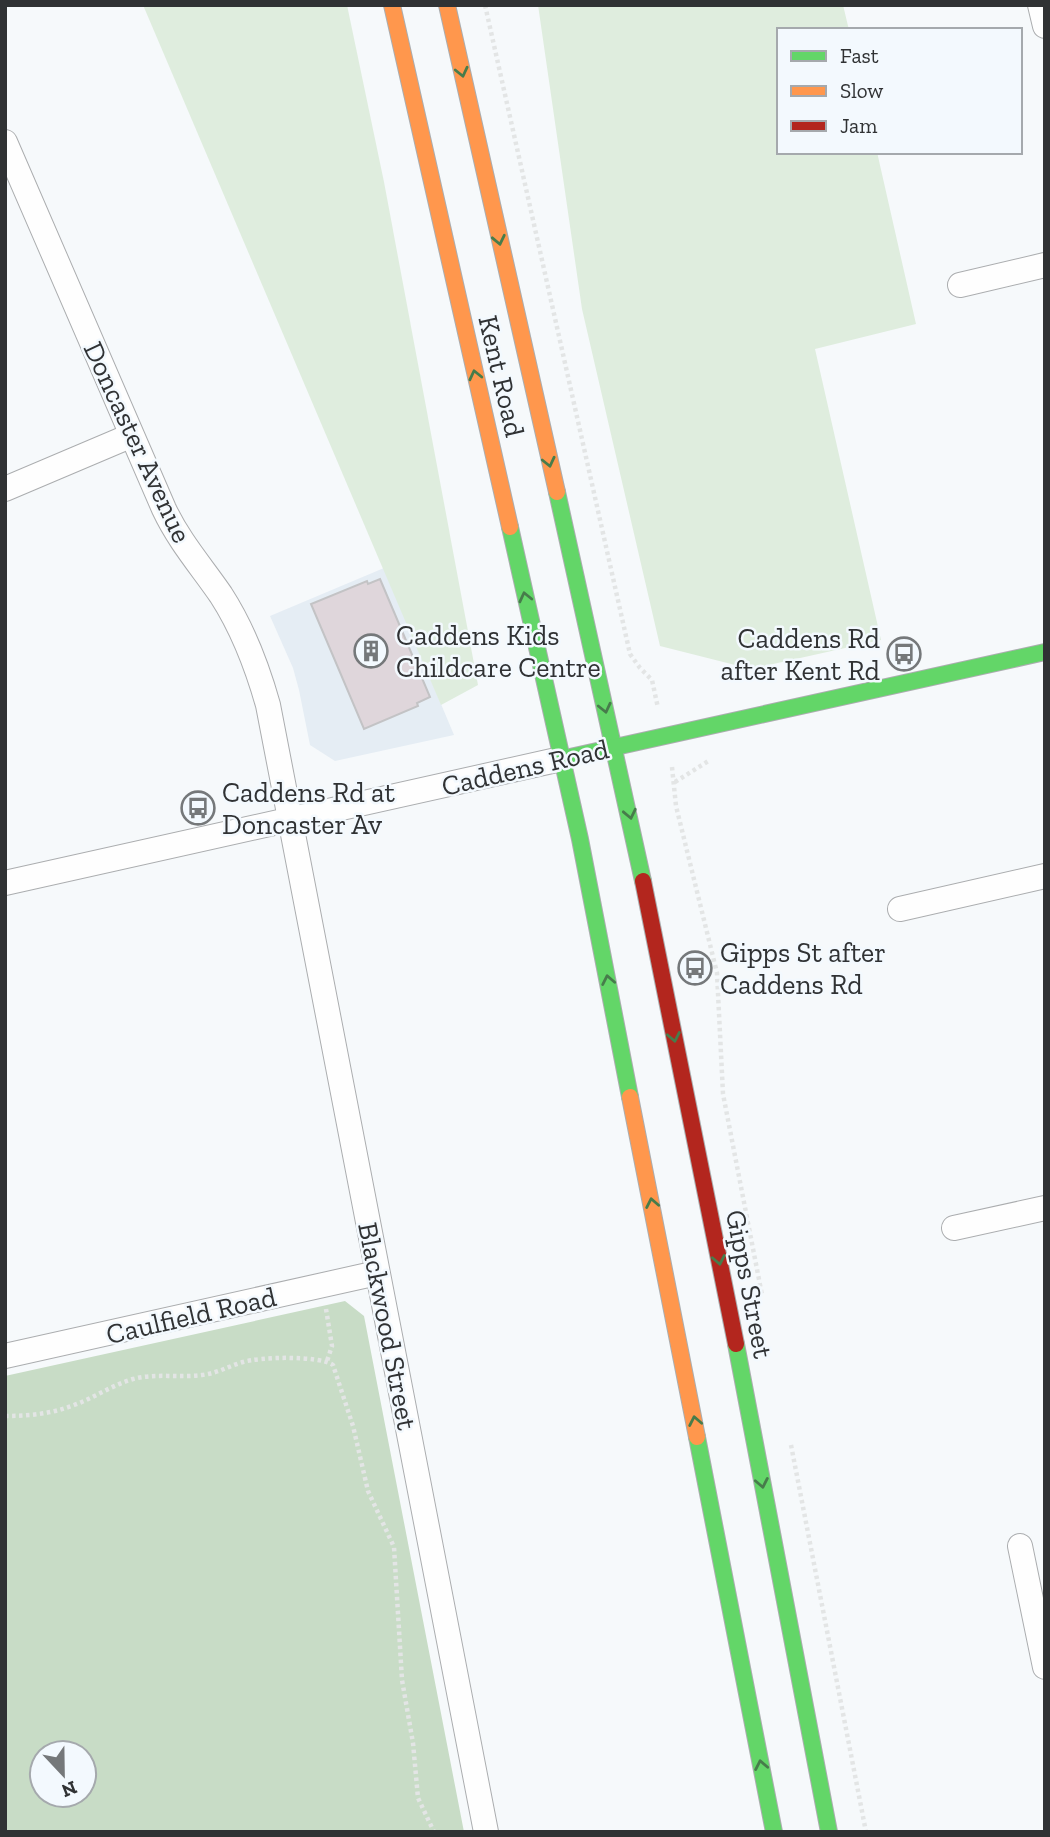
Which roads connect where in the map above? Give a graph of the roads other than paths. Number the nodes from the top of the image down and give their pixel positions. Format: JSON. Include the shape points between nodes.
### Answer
{"nodes":[{"id":1,"x":392,"y":5,"type":"edge"},
{"id":2,"x":447,"y":5,"type":"edge"},
{"id":3,"x":1040,"y":5,"type":"edge"},
{"id":4,"x":1045,"y":26,"type":"edge"},
{"id":5,"x":5,"y":142,"type":"edge"},
{"id":6,"x":1045,"y":265,"type":"edge"},
{"id":7,"x":960,"y":285,"type":"dead end"},
{"id":8,"x":130,"y":436,"type":"junction"},
{"id":9,"x":5,"y":488,"type":"edge"},
{"id":10,"x":1045,"y":652,"type":"edge"},
{"id":11,"x":614,"y":747,"type":"junction"},
{"id":12,"x":562,"y":759,"type":"junction"},
{"id":13,"x":292,"y":821,"type":"junction"},
{"id":14,"x":1045,"y":876,"type":"edge"},
{"id":15,"x":5,"y":883,"type":"edge"},
{"id":16,"x":900,"y":909,"type":"dead end"},
{"id":17,"x":1045,"y":1208,"type":"edge"},
{"id":18,"x":954,"y":1228,"type":"dead end"},
{"id":19,"x":377,"y":1273,"type":"junction"},
{"id":20,"x":5,"y":1356,"type":"edge"},
{"id":21,"x":1020,"y":1546,"type":"dead end"},
{"id":22,"x":1045,"y":1667,"type":"edge"},
{"id":23,"x":486,"y":1832,"type":"edge"},
{"id":24,"x":774,"y":1832,"type":"edge"},
{"id":25,"x":829,"y":1832,"type":"edge"}],
"edges":[{"from":12,"to":1,"type":"main road","name":"Kent Road","one_way":true},
{"from":2,"to":11,"type":"main road","name":"Kent Road","one_way":true},
{"from":3,"to":4,"type":"street"},
{"from":5,"to":8,"type":"street","name":"Doncaster Avenue"},
{"from":6,"to":7,"type":"street"},
{"from":8,"to":9,"type":"street"},
{"from":8,"to":13,"type":"street","name":"Doncaster Avenue","via":[[172,526],[219,593],[248,646],[268,705]]},
{"from":10,"to":11,"type":"main road","name":"Caddens Road"},
{"from":11,"to":12,"type":"main road","name":"Caddens Road"},
{"from":11,"to":25,"type":"main road","name":"Gipps Street","one_way":true},
{"from":12,"to":13,"type":"street","name":"Caddens Road"},
{"from":24,"to":12,"type":"main road","one_way":true},
{"from":13,"to":15,"type":"street","name":"Caddens Road"},
{"from":13,"to":19,"type":"street","name":"Blackwood Street"},
{"from":14,"to":16,"type":"street"},
{"from":17,"to":18,"type":"street"},
{"from":19,"to":20,"type":"street","name":"Caulfield Road"},
{"from":19,"to":23,"type":"street","name":"Blackwood Street"},
{"from":21,"to":22,"type":"street"}]}
